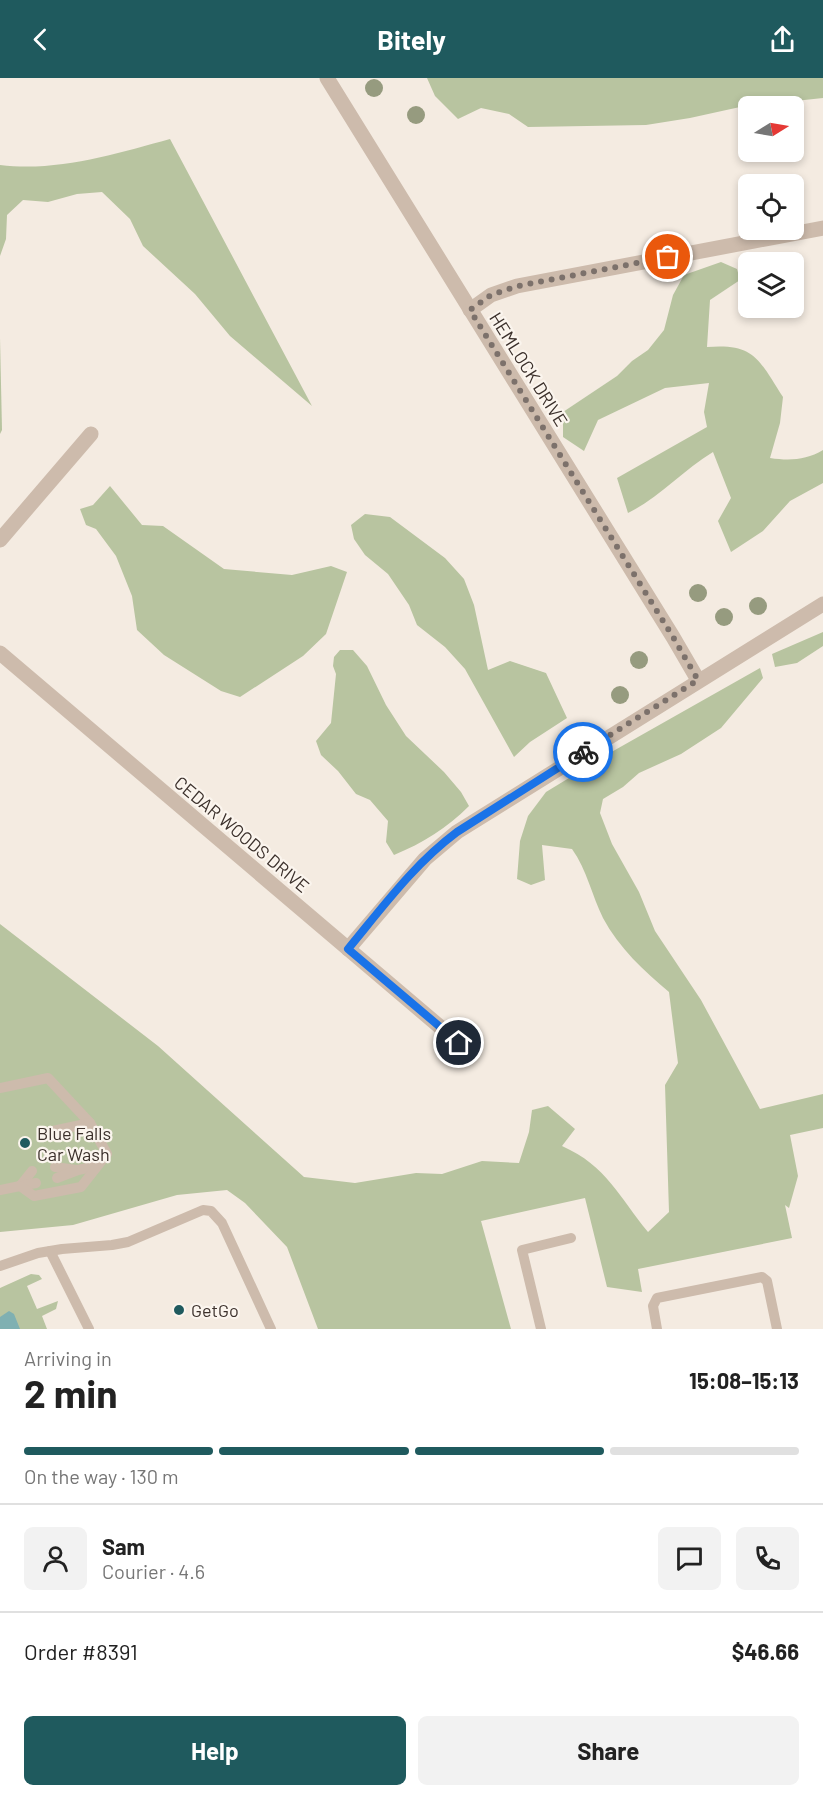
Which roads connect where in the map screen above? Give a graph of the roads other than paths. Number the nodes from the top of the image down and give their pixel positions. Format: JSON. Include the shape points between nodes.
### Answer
{"nodes":[{"id":1,"x":327,"y":78,"type":"edge"},
{"id":2,"x":823,"y":228,"type":"edge"},
{"id":3,"x":470,"y":310,"type":"junction"},
{"id":4,"x":91,"y":434,"type":"dead end"},
{"id":5,"x":0,"y":540,"type":"edge"},
{"id":6,"x":823,"y":604,"type":"edge"},
{"id":7,"x":0,"y":653,"type":"edge"},
{"id":8,"x":698,"y":680,"type":"junction"},
{"id":9,"x":348,"y":949,"type":"junction"},
{"id":10,"x":459,"y":1043,"type":"dead end"},
{"id":11,"x":0,"y":1088,"type":"edge"},
{"id":12,"x":90,"y":1123,"type":"junction"},
{"id":13,"x":48,"y":1132,"type":"dead end"},
{"id":14,"x":96,"y":1166,"type":"junction"},
{"id":15,"x":32,"y":1171,"type":"dead end"},
{"id":16,"x":56,"y":1173,"type":"dead end"},
{"id":17,"x":36,"y":1183,"type":"dead end"},
{"id":18,"x":20,"y":1186,"type":"junction"},
{"id":19,"x":0,"y":1190,"type":"edge"},
{"id":20,"x":571,"y":1238,"type":"dead end"},
{"id":21,"x":50,"y":1251,"type":"junction"},
{"id":22,"x":0,"y":1266,"type":"edge"},
{"id":23,"x":89,"y":1329,"type":"edge"},
{"id":24,"x":271,"y":1329,"type":"edge"},
{"id":25,"x":541,"y":1329,"type":"edge"},
{"id":26,"x":657,"y":1329,"type":"edge"},
{"id":27,"x":777,"y":1329,"type":"edge"}],
"edges":[{"from":1,"to":3,"type":"street","name":"HEMLOCK DRIVE"},
{"from":2,"to":3,"type":"street","via":[[518,286],[491,295]]},
{"from":3,"to":8,"type":"street","name":"HEMLOCK DRIVE"},
{"from":4,"to":5,"type":"street"},
{"from":6,"to":8,"type":"street"},
{"from":7,"to":9,"type":"street","name":"CEDAR WOODS DRIVE"},
{"from":8,"to":9,"type":"street","via":[[441,844]]},
{"from":9,"to":10,"type":"street","name":"CEDAR WOODS DRIVE"},
{"from":11,"to":12,"type":"lane","via":[[48,1078]]},
{"from":12,"to":13,"type":"lane"},
{"from":12,"to":14,"type":"lane","via":[[107,1154]]},
{"from":14,"to":16,"type":"lane"},
{"from":14,"to":18,"type":"lane","via":[[81,1187],[34,1196]]},
{"from":15,"to":18,"type":"lane"},
{"from":17,"to":18,"type":"lane"},
{"from":18,"to":19,"type":"lane"},
{"from":20,"to":25,"type":"lane","via":[[522,1250]]},
{"from":21,"to":22,"type":"lane"},
{"from":21,"to":23,"type":"lane"},
{"from":21,"to":24,"type":"lane","via":[[128,1242],[203,1210],[211,1211],[222,1223]]},
{"from":26,"to":27,"type":"lane","via":[[653,1306],[657,1298],[762,1277],[767,1281]]}]}
